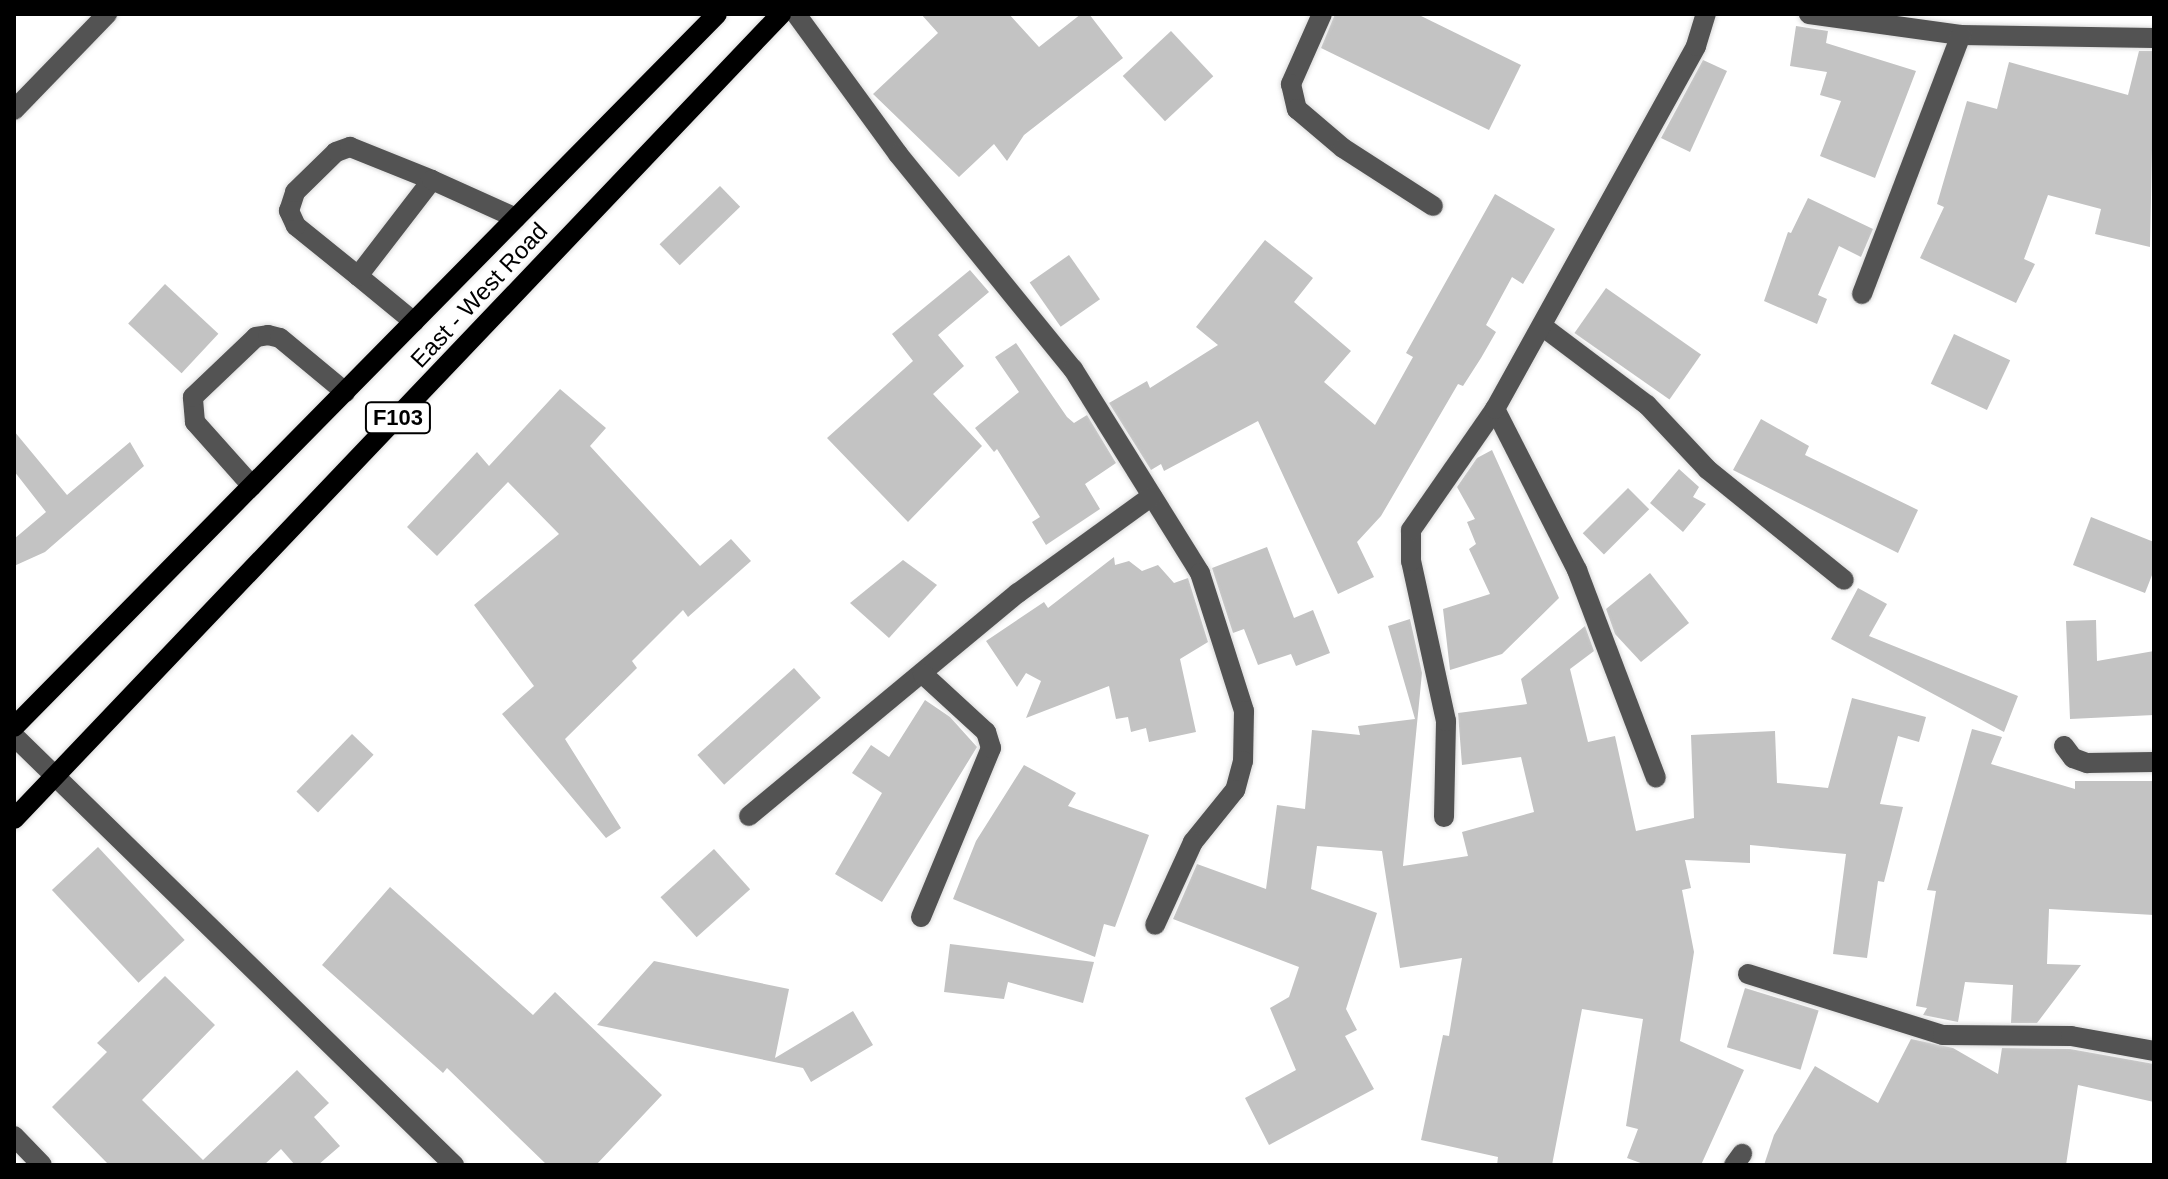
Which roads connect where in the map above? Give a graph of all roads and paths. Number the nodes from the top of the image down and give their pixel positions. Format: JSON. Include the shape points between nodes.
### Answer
{"nodes":[{"id":1,"x":107,"y":14,"type":"edge"},
{"id":2,"x":717,"y":14,"type":"edge"},
{"id":3,"x":781,"y":14,"type":"edge"},
{"id":4,"x":796,"y":14,"type":"edge"},
{"id":5,"x":1322,"y":14,"type":"edge"},
{"id":6,"x":1706,"y":14,"type":"edge"},
{"id":7,"x":1809,"y":14,"type":"edge"},
{"id":8,"x":1961,"y":35,"type":"junction"},
{"id":9,"x":2154,"y":38,"type":"edge"},
{"id":10,"x":14,"y":110,"type":"edge"},
{"id":11,"x":432,"y":180,"type":"junction"},
{"id":12,"x":1433,"y":206,"type":"dead end"},
{"id":13,"x":516,"y":218,"type":"junction"},
{"id":14,"x":358,"y":276,"type":"junction"},
{"id":15,"x":1862,"y":294,"type":"dead end"},
{"id":16,"x":414,"y":322,"type":"junction"},
{"id":17,"x":1542,"y":326,"type":"junction"},
{"id":18,"x":345,"y":392,"type":"junction"},
{"id":19,"x":1495,"y":409,"type":"junction"},
{"id":20,"x":252,"y":486,"type":"junction"},
{"id":21,"x":1152,"y":496,"type":"junction"},
{"id":22,"x":1844,"y":580,"type":"dead end"},
{"id":23,"x":923,"y":674,"type":"junction"},
{"id":24,"x":14,"y":727,"type":"edge"},
{"id":25,"x":14,"y":736,"type":"edge"},
{"id":26,"x":2064,"y":746,"type":"dead end"},
{"id":27,"x":2154,"y":762,"type":"edge"},
{"id":28,"x":57,"y":777,"type":"junction"},
{"id":29,"x":1656,"y":778,"type":"dead end"},
{"id":30,"x":749,"y":816,"type":"dead end"},
{"id":31,"x":1444,"y":817,"type":"dead end"},
{"id":32,"x":14,"y":819,"type":"edge"},
{"id":33,"x":921,"y":917,"type":"dead end"},
{"id":34,"x":1155,"y":925,"type":"dead end"},
{"id":35,"x":1748,"y":974,"type":"dead end"},
{"id":36,"x":2154,"y":1051,"type":"edge"},
{"id":37,"x":14,"y":1136,"type":"edge"},
{"id":38,"x":42,"y":1165,"type":"edge"},
{"id":39,"x":454,"y":1165,"type":"edge"}],
"edges":[{"from":1,"to":10,"type":"street"},
{"from":2,"to":13,"type":"main road","name":"East - West Road","number":"F103"},
{"from":3,"to":28,"type":"main road","name":"East - West Road","number":"F103"},
{"from":4,"to":21,"type":"street","via":[[898,154],[1073,369]]},
{"from":5,"to":12,"type":"street","via":[[1291,84],[1297,109],[1343,148]]},
{"from":6,"to":17,"type":"street","via":[[1696,46]]},
{"from":7,"to":8,"type":"street"},
{"from":8,"to":9,"type":"street"},
{"from":8,"to":15,"type":"street"},
{"from":11,"to":13,"type":"street"},
{"from":11,"to":14,"type":"street"},
{"from":11,"to":14,"type":"street","via":[[350,147],[336,152],[295,192],[289,211],[296,226]]},
{"from":13,"to":16,"type":"main road","name":"East - West Road","number":"F103"},
{"from":14,"to":16,"type":"street"},
{"from":16,"to":18,"type":"main road","name":"East - West Road","number":"F103"},
{"from":17,"to":19,"type":"street"},
{"from":17,"to":22,"type":"street","via":[[1647,405],[1707,469]]},
{"from":18,"to":20,"type":"main road","name":"East - West Road","number":"F103"},
{"from":18,"to":20,"type":"street","via":[[280,338],[268,335],[256,337],[193,397],[195,422]]},
{"from":19,"to":29,"type":"street","via":[[1577,570]]},
{"from":19,"to":31,"type":"street","via":[[1411,530],[1409,545],[1446,721]]},
{"from":20,"to":24,"type":"main road","name":"East - West Road","number":"F103"},
{"from":21,"to":23,"type":"street","via":[[1018,593]]},
{"from":21,"to":34,"type":"street","via":[[1200,573],[1244,711],[1243,761],[1235,790],[1193,842]]},
{"from":23,"to":30,"type":"street"},
{"from":23,"to":33,"type":"street","via":[[986,732],[991,748]]},
{"from":25,"to":28,"type":"street"},
{"from":26,"to":27,"type":"street","via":[[2073,758],[2087,763]]},
{"from":28,"to":32,"type":"main road","name":"East - West Road","number":"F103"},
{"from":28,"to":39,"type":"street"},
{"from":35,"to":36,"type":"street","via":[[1943,1035],[2071,1036]]},
{"from":37,"to":38,"type":"street"}]}
